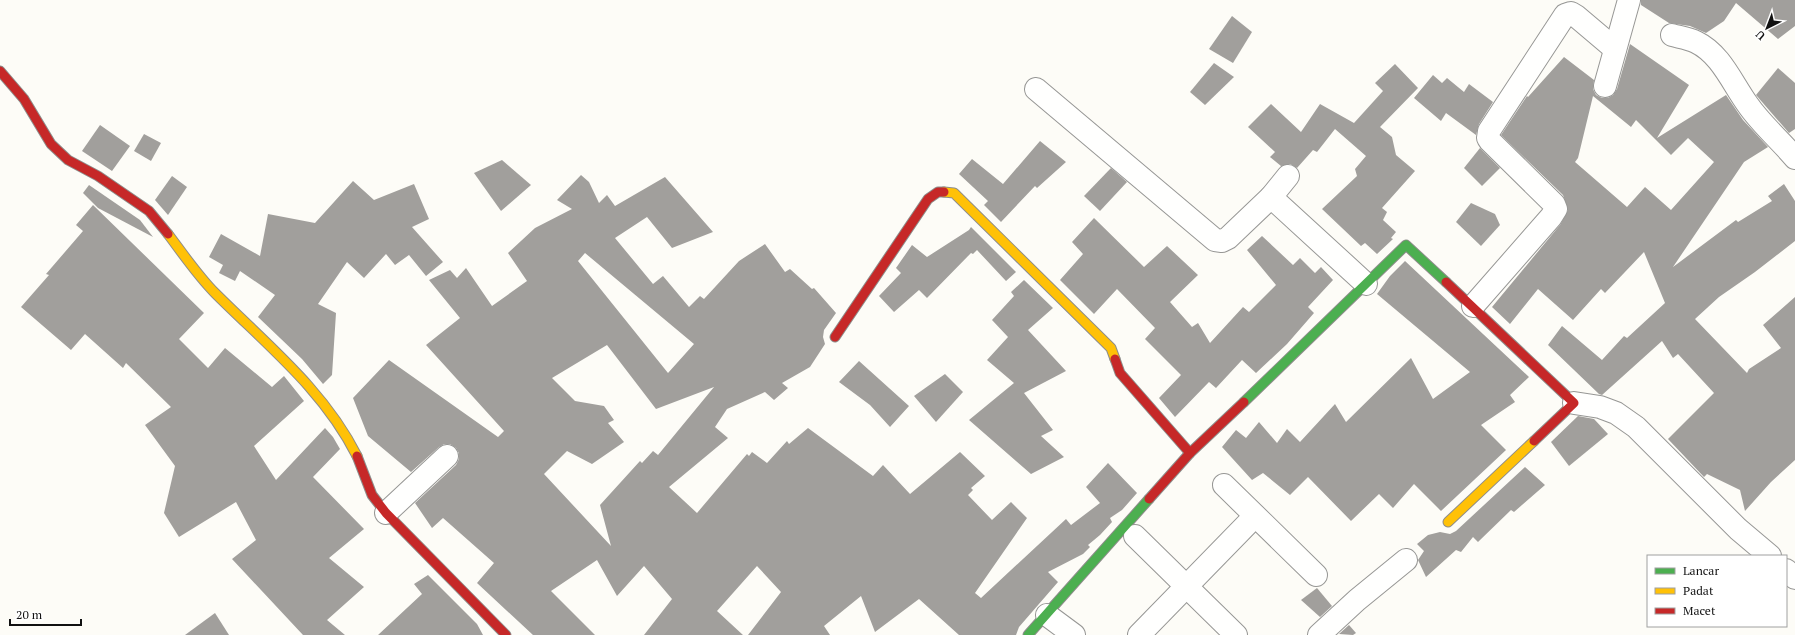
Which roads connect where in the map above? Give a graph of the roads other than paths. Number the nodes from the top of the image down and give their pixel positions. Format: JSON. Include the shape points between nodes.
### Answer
{"nodes":[{"id":1,"x":1629,"y":0,"type":"edge"},
{"id":2,"x":1672,"y":35,"type":"dead end"},
{"id":3,"x":1615,"y":49,"type":"junction"},
{"id":4,"x":0,"y":72,"type":"edge"},
{"id":5,"x":1605,"y":86,"type":"dead end"},
{"id":6,"x":1036,"y":89,"type":"dead end"},
{"id":7,"x":1795,"y":158,"type":"edge"},
{"id":8,"x":1288,"y":176,"type":"dead end"},
{"id":9,"x":1271,"y":197,"type":"junction"},
{"id":10,"x":1366,"y":284,"type":"junction"},
{"id":11,"x":1473,"y":306,"type":"junction"},
{"id":12,"x":835,"y":336,"type":"dead end"},
{"id":13,"x":1574,"y":403,"type":"junction"},
{"id":14,"x":1190,"y":453,"type":"junction"},
{"id":15,"x":447,"y":456,"type":"dead end"},
{"id":16,"x":1224,"y":486,"type":"dead end"},
{"id":17,"x":386,"y":513,"type":"junction"},
{"id":18,"x":1255,"y":516,"type":"junction"},
{"id":19,"x":1448,"y":522,"type":"dead end"},
{"id":20,"x":1135,"y":536,"type":"dead end"},
{"id":21,"x":1769,"y":555,"type":"edge"},
{"id":22,"x":1406,"y":560,"type":"dead end"},
{"id":23,"x":1787,"y":571,"type":"edge"},
{"id":24,"x":1316,"y":576,"type":"dead end"},
{"id":25,"x":1795,"y":578,"type":"edge"},
{"id":26,"x":1186,"y":586,"type":"junction"},
{"id":27,"x":1046,"y":615,"type":"junction"},
{"id":28,"x":506,"y":635,"type":"edge"},
{"id":29,"x":1028,"y":635,"type":"edge"},
{"id":30,"x":1074,"y":635,"type":"edge"},
{"id":31,"x":1139,"y":635,"type":"edge"},
{"id":32,"x":1236,"y":635,"type":"edge"},
{"id":33,"x":1319,"y":635,"type":"edge"}],
"edges":[{"from":1,"to":3,"type":"street"},
{"from":2,"to":7,"type":"street","via":[[1695,41],[1716,57],[1748,105]]},
{"from":3,"to":5,"type":"street"},
{"from":3,"to":11,"type":"street","via":[[1576,16],[1570,13],[1565,15],[1489,131],[1490,141],[1554,204],[1556,209]]},
{"from":4,"to":17,"type":"street","via":[[24,99],[51,144],[68,160],[98,176],[149,211],[214,292],[300,375],[344,430],[372,495]]},
{"from":6,"to":9,"type":"street","via":[[1215,240],[1222,241],[1228,238]]},
{"from":8,"to":9,"type":"street"},
{"from":9,"to":10,"type":"street"},
{"from":10,"to":11,"type":"street","via":[[1406,245]]},
{"from":10,"to":14,"type":"street"},
{"from":11,"to":13,"type":"street"},
{"from":12,"to":14,"type":"street","via":[[928,199],[938,192],[954,193],[1111,348],[1120,373]]},
{"from":13,"to":19,"type":"street"},
{"from":13,"to":21,"type":"street","via":[[1616,413],[1636,427]]},
{"from":14,"to":27,"type":"street"},
{"from":15,"to":17,"type":"street"},
{"from":16,"to":18,"type":"street"},
{"from":17,"to":28,"type":"street"},
{"from":18,"to":24,"type":"street"},
{"from":18,"to":26,"type":"street"},
{"from":20,"to":26,"type":"street"},
{"from":22,"to":33,"type":"street"},
{"from":23,"to":25,"type":"street"},
{"from":26,"to":31,"type":"street"},
{"from":26,"to":32,"type":"street"},
{"from":27,"to":29,"type":"street"},
{"from":27,"to":30,"type":"street"}]}
